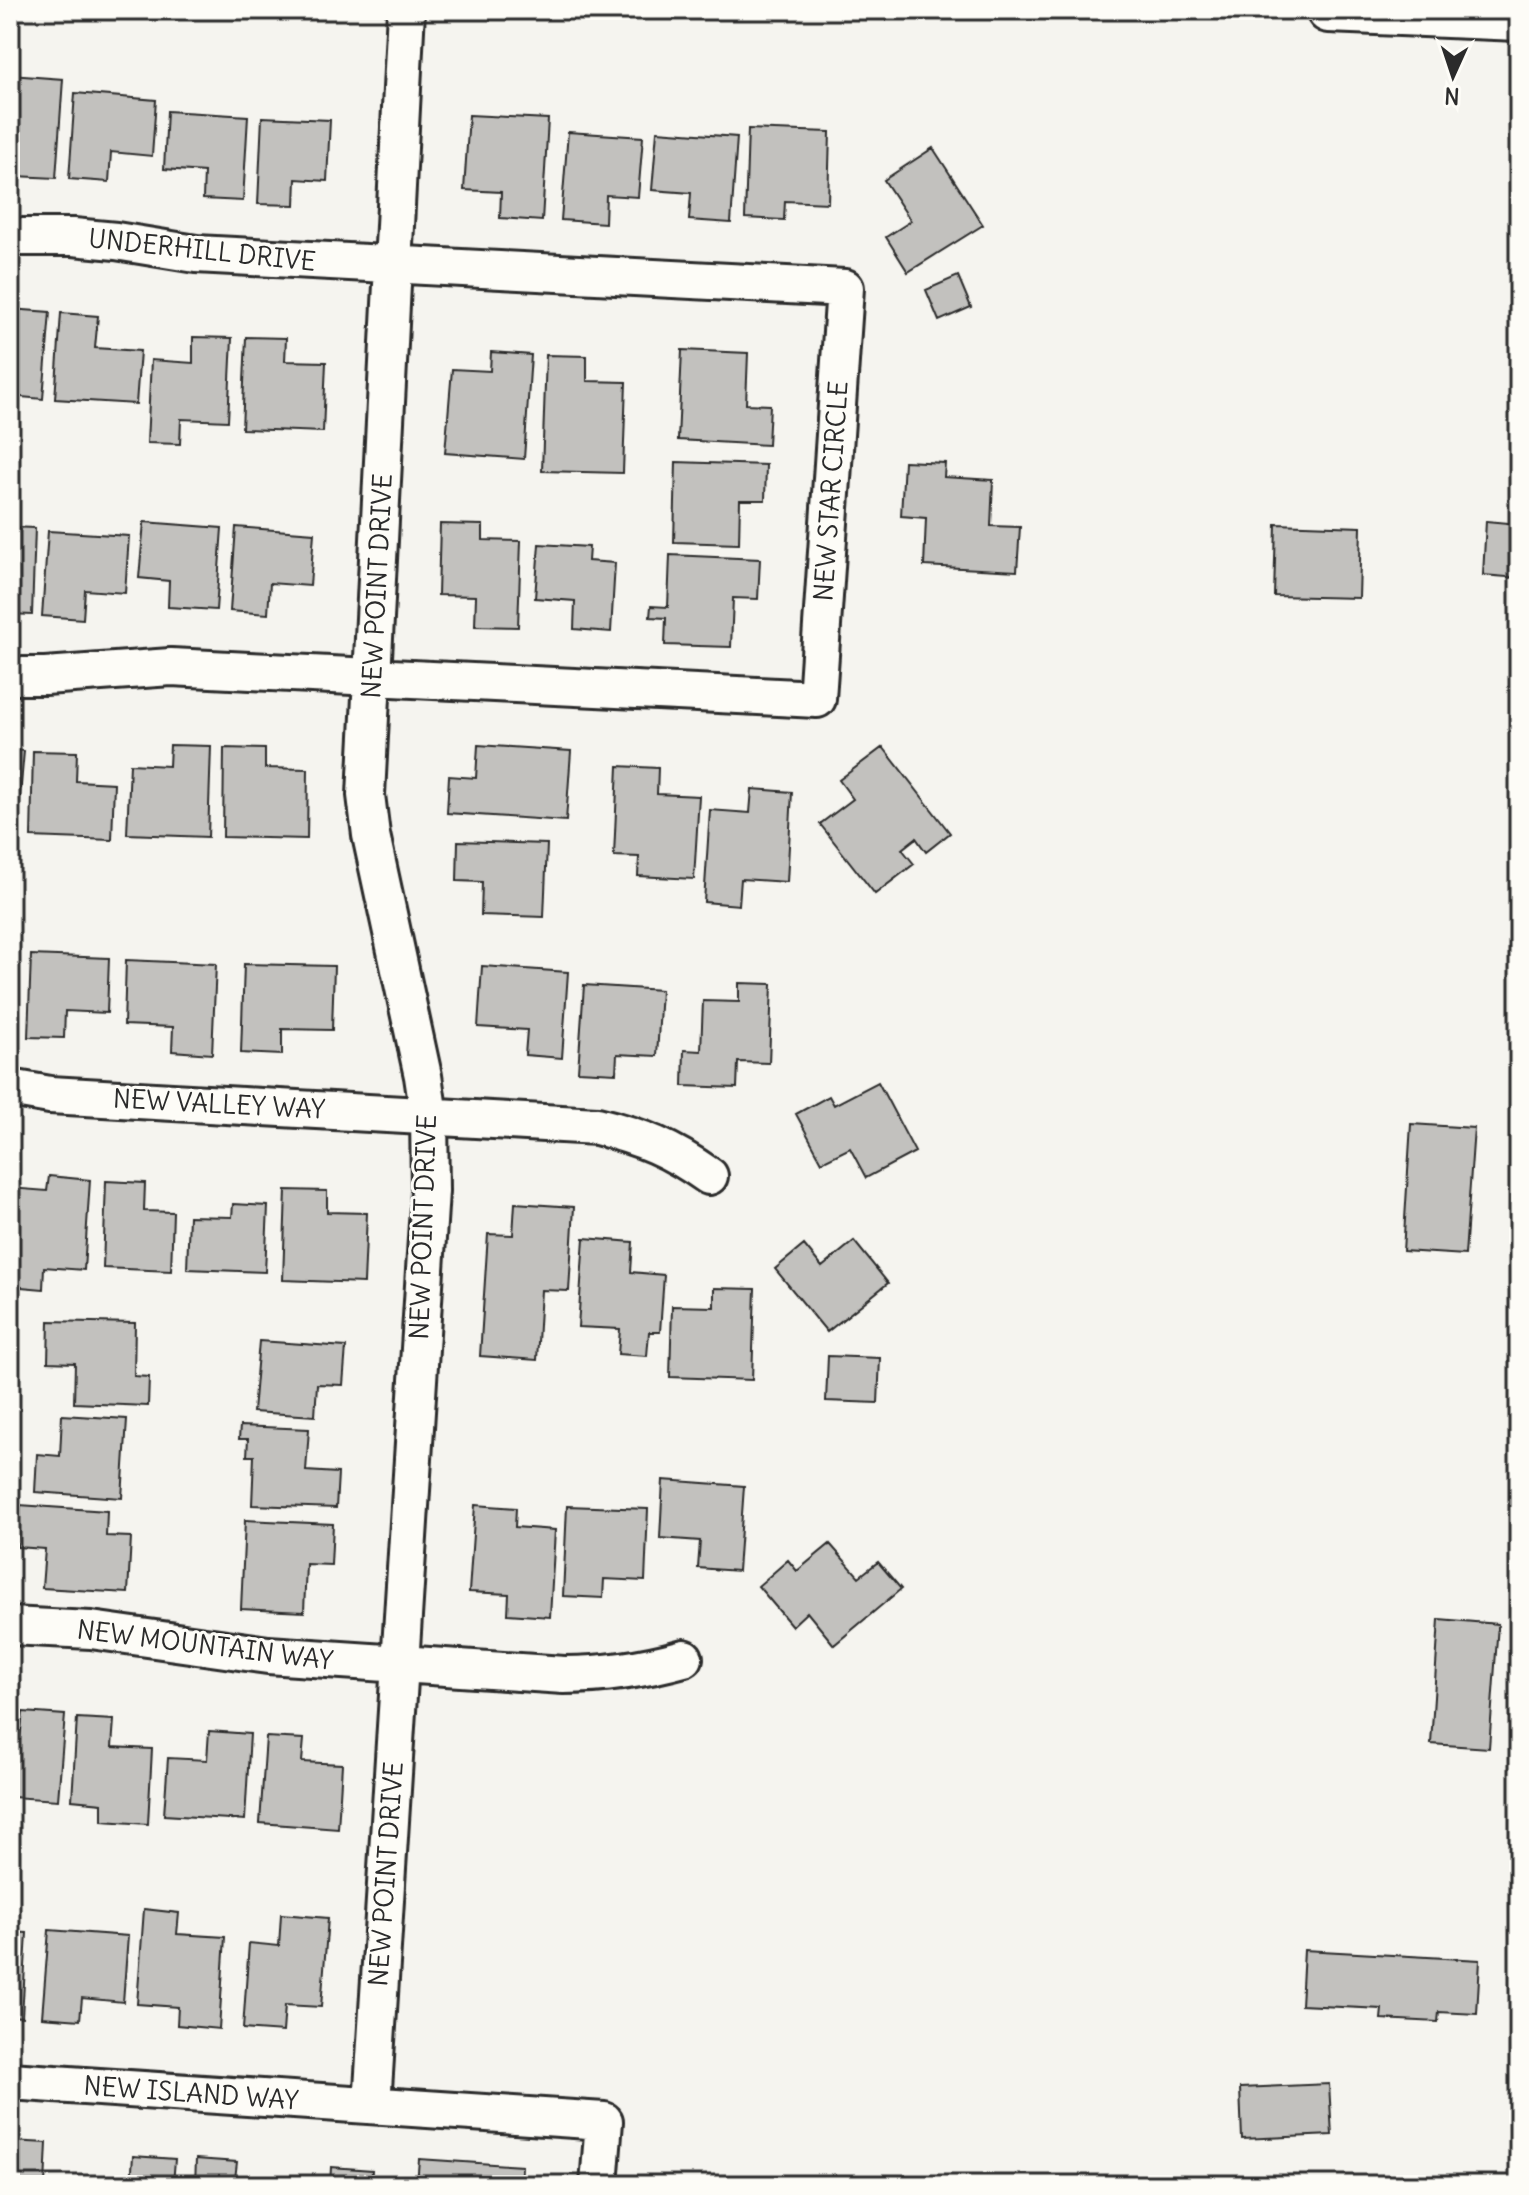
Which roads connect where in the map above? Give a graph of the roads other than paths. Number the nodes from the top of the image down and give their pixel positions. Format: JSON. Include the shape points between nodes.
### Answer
{"nodes":[{"id":1,"x":406,"y":10,"type":"edge"},
{"id":2,"x":1329,"y":10,"type":"edge"},
{"id":3,"x":1519,"y":18,"type":"edge"},
{"id":4,"x":10,"y":237,"type":"edge"},
{"id":5,"x":394,"y":266,"type":"junction"},
{"id":6,"x":10,"y":676,"type":"edge"},
{"id":7,"x":371,"y":676,"type":"junction"},
{"id":8,"x":10,"y":1088,"type":"edge"},
{"id":9,"x":429,"y":1116,"type":"junction"},
{"id":10,"x":709,"y":1176,"type":"dead end"},
{"id":11,"x":10,"y":1626,"type":"edge"},
{"id":12,"x":684,"y":1658,"type":"dead end"},
{"id":13,"x":399,"y":1665,"type":"junction"},
{"id":14,"x":10,"y":2081,"type":"edge"},
{"id":15,"x":372,"y":2105,"type":"junction"},
{"id":16,"x":599,"y":2185,"type":"edge"}],
"edges":[{"from":1,"to":5,"type":"street","name":"NEW POINT DRIVE"},
{"from":2,"to":3,"type":"main road"},
{"from":4,"to":5,"type":"street","name":"UNDERHILL DRIVE","via":[[73,237],[196,254]]},
{"from":5,"to":7,"type":"street","name":"NEW POINT DRIVE"},
{"from":5,"to":7,"type":"street","name":"NEW STAR CIRCLE","via":[[845,288],[817,699]]},
{"from":6,"to":7,"type":"street","via":[[171,667]]},
{"from":7,"to":9,"type":"street","name":"NEW POINT DRIVE","via":[[368,808]]},
{"from":8,"to":9,"type":"street","name":"NEW VALLEY WAY","via":[[50,1095]]},
{"from":9,"to":10,"type":"street","name":"NEW VALLEY WAY","via":[[597,1126],[675,1152]]},
{"from":9,"to":13,"type":"street","name":"NEW POINT DRIVE","via":[[430,1191]]},
{"from":11,"to":13,"type":"street","name":"NEW MOUNTAIN WAY","via":[[91,1630],[268,1655]]},
{"from":12,"to":13,"type":"street","name":"NEW MOUNTAIN WAY","via":[[603,1675]]},
{"from":13,"to":15,"type":"street","name":"NEW POINT DRIVE"},
{"from":14,"to":15,"type":"street","name":"NEW ISLAND WAY"},
{"from":15,"to":16,"type":"street","via":[[604,2121]]}]}
